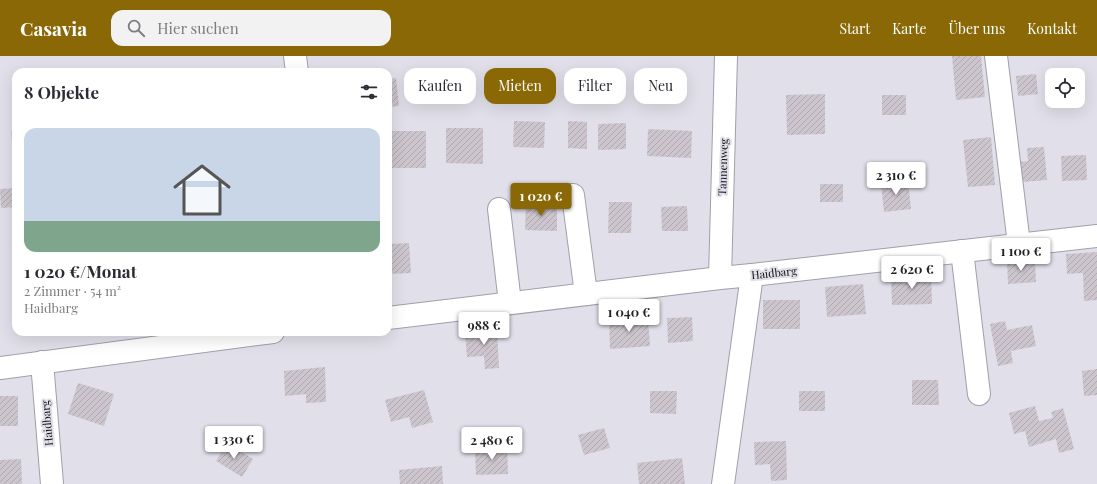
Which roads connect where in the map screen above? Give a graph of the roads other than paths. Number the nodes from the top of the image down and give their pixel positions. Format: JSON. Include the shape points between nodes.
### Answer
{"nodes":[{"id":1,"x":295,"y":56,"type":"edge"},
{"id":2,"x":726,"y":56,"type":"edge"},
{"id":3,"x":996,"y":56,"type":"edge"},
{"id":4,"x":296,"y":68,"type":"edge"},
{"id":5,"x":573,"y":195,"type":"dead end"},
{"id":6,"x":499,"y":209,"type":"dead end"},
{"id":7,"x":1097,"y":236,"type":"edge"},
{"id":8,"x":1019,"y":244,"type":"junction"},
{"id":9,"x":962,"y":251,"type":"junction"},
{"id":10,"x":752,"y":275,"type":"junction"},
{"id":11,"x":720,"y":278,"type":"junction"},
{"id":12,"x":586,"y":294,"type":"junction"},
{"id":13,"x":510,"y":303,"type":"junction"},
{"id":14,"x":392,"y":318,"type":"edge"},
{"id":15,"x":213,"y":336,"type":"edge"},
{"id":16,"x":138,"y":341,"type":"edge"},
{"id":17,"x":42,"y":362,"type":"junction"},
{"id":18,"x":0,"y":368,"type":"edge"},
{"id":19,"x":979,"y":394,"type":"dead end"},
{"id":20,"x":52,"y":484,"type":"edge"},
{"id":21,"x":723,"y":484,"type":"edge"}],
"edges":[{"from":1,"to":4,"type":"street"},
{"from":2,"to":11,"type":"street","name":"Tannenweg"},
{"from":3,"to":8,"type":"street"},
{"from":5,"to":12,"type":"street"},
{"from":6,"to":13,"type":"street"},
{"from":7,"to":8,"type":"street","name":"Haidbarg"},
{"from":8,"to":9,"type":"street","name":"Haidbarg"},
{"from":9,"to":10,"type":"street","name":"Haidbarg"},
{"from":9,"to":19,"type":"street"},
{"from":10,"to":11,"type":"street","name":"Haidbarg"},
{"from":10,"to":21,"type":"street"},
{"from":11,"to":12,"type":"street","name":"Haidbarg"},
{"from":12,"to":13,"type":"street","name":"Haidbarg"},
{"from":13,"to":14,"type":"street","name":"Haidbarg"},
{"from":15,"to":16,"type":"street"},
{"from":16,"to":17,"type":"street"},
{"from":17,"to":18,"type":"street"},
{"from":17,"to":20,"type":"street","name":"Haidbarg"}]}
